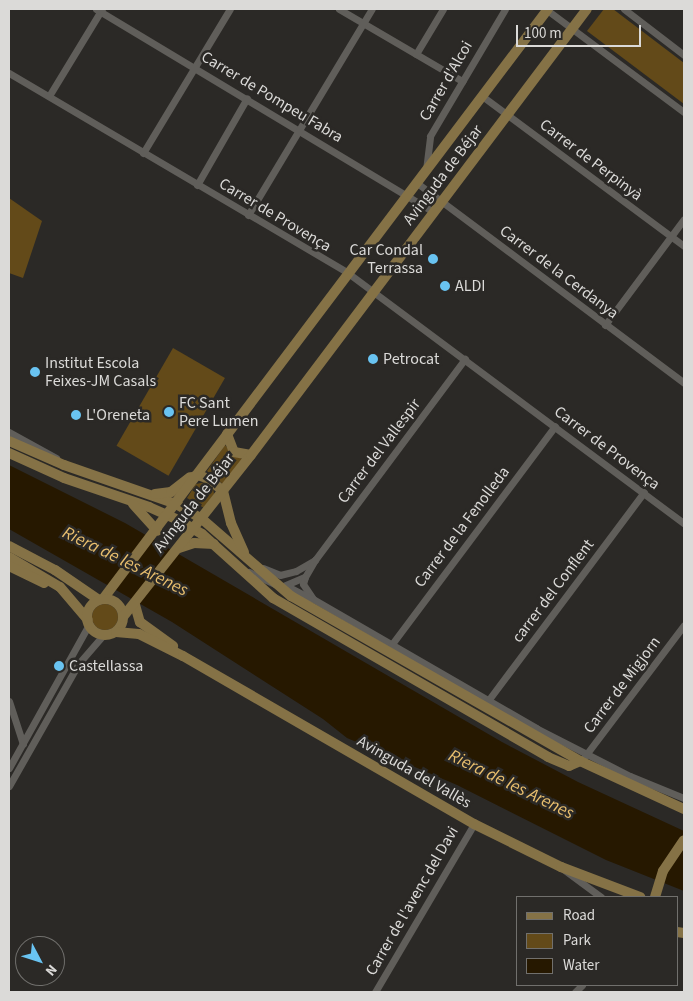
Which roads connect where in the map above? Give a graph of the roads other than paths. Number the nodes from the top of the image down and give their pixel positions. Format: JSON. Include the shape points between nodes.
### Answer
{"nodes":[{"id":1,"x":230,"y":9,"type":"edge"},
{"id":2,"x":339,"y":9,"type":"edge"},
{"id":3,"x":372,"y":9,"type":"edge"},
{"id":4,"x":443,"y":9,"type":"edge"},
{"id":5,"x":505,"y":9,"type":"edge"},
{"id":6,"x":587,"y":9,"type":"edge"},
{"id":7,"x":624,"y":9,"type":"edge"},
{"id":8,"x":99,"y":10,"type":"edge"},
{"id":9,"x":547,"y":10,"type":"edge"},
{"id":10,"x":364,"y":23,"type":"junction"},
{"id":11,"x":572,"y":29,"type":"junction"},
{"id":12,"x":416,"y":54,"type":"junction"},
{"id":13,"x":684,"y":55,"type":"edge"},
{"id":14,"x":195,"y":67,"type":"junction"},
{"id":15,"x":9,"y":73,"type":"edge"},
{"id":16,"x":462,"y":81,"type":"junction"},
{"id":17,"x":49,"y":96,"type":"junction"},
{"id":18,"x":482,"y":96,"type":"junction"},
{"id":19,"x":247,"y":98,"type":"junction"},
{"id":20,"x":684,"y":112,"type":"edge"},
{"id":21,"x":507,"y":115,"type":"junction"},
{"id":22,"x":300,"y":131,"type":"junction"},
{"id":23,"x":143,"y":153,"type":"junction"},
{"id":24,"x":425,"y":172,"type":"junction"},
{"id":25,"x":417,"y":183,"type":"junction"},
{"id":26,"x":197,"y":185,"type":"junction"},
{"id":27,"x":408,"y":194,"type":"junction"},
{"id":28,"x":442,"y":202,"type":"junction"},
{"id":29,"x":434,"y":212,"type":"junction"},
{"id":30,"x":248,"y":215,"type":"junction"},
{"id":31,"x":684,"y":219,"type":"edge"},
{"id":32,"x":671,"y":236,"type":"junction"},
{"id":33,"x":684,"y":246,"type":"edge"},
{"id":34,"x":348,"y":273,"type":"junction"},
{"id":35,"x":375,"y":291,"type":"junction"},
{"id":36,"x":605,"y":325,"type":"junction"},
{"id":37,"x":465,"y":359,"type":"junction"},
{"id":38,"x":684,"y":383,"type":"edge"},
{"id":39,"x":555,"y":426,"type":"junction"},
{"id":40,"x":9,"y":432,"type":"edge"},
{"id":41,"x":227,"y":434,"type":"junction"},
{"id":42,"x":9,"y":441,"type":"edge"},
{"id":43,"x":9,"y":453,"type":"edge"},
{"id":44,"x":251,"y":455,"type":"junction"},
{"id":45,"x":205,"y":462,"type":"junction"},
{"id":46,"x":64,"y":465,"type":"junction"},
{"id":47,"x":198,"y":475,"type":"junction"},
{"id":48,"x":187,"y":480,"type":"junction"},
{"id":49,"x":644,"y":492,"type":"junction"},
{"id":50,"x":149,"y":494,"type":"junction"},
{"id":51,"x":225,"y":495,"type":"junction"},
{"id":52,"x":130,"y":501,"type":"junction"},
{"id":53,"x":176,"y":504,"type":"junction"},
{"id":54,"x":168,"y":515,"type":"junction"},
{"id":55,"x":202,"y":519,"type":"junction"},
{"id":56,"x":684,"y":522,"type":"edge"},
{"id":57,"x":194,"y":529,"type":"junction"},
{"id":58,"x":157,"y":531,"type":"junction"},
{"id":59,"x":214,"y":544,"type":"junction"},
{"id":60,"x":9,"y":546,"type":"edge"},
{"id":61,"x":178,"y":548,"type":"junction"},
{"id":62,"x":9,"y":557,"type":"edge"},
{"id":63,"x":246,"y":557,"type":"junction"},
{"id":64,"x":315,"y":560,"type":"junction"},
{"id":65,"x":9,"y":566,"type":"edge"},
{"id":66,"x":255,"y":566,"type":"junction"},
{"id":67,"x":240,"y":567,"type":"junction"},
{"id":68,"x":305,"y":578,"type":"junction"},
{"id":69,"x":60,"y":587,"type":"junction"},
{"id":70,"x":284,"y":587,"type":"junction"},
{"id":71,"x":313,"y":599,"type":"junction"},
{"id":72,"x":101,"y":600,"type":"junction"},
{"id":73,"x":135,"y":604,"type":"junction"},
{"id":74,"x":123,"y":618,"type":"junction"},
{"id":75,"x":88,"y":622,"type":"junction"},
{"id":76,"x":140,"y":622,"type":"junction"},
{"id":77,"x":684,"y":624,"type":"edge"},
{"id":78,"x":116,"y":632,"type":"junction"},
{"id":79,"x":103,"y":635,"type":"junction"},
{"id":80,"x":392,"y":644,"type":"junction"},
{"id":81,"x":183,"y":656,"type":"junction"},
{"id":82,"x":433,"y":690,"type":"junction"},
{"id":83,"x":9,"y":701,"type":"edge"},
{"id":84,"x":486,"y":704,"type":"junction"},
{"id":85,"x":23,"y":744,"type":"junction"},
{"id":86,"x":529,"y":746,"type":"junction"},
{"id":87,"x":584,"y":758,"type":"junction"},
{"id":88,"x":9,"y":768,"type":"edge"},
{"id":89,"x":9,"y":786,"type":"edge"},
{"id":90,"x":684,"y":798,"type":"edge"},
{"id":91,"x":684,"y":809,"type":"edge"},
{"id":92,"x":474,"y":824,"type":"junction"},
{"id":93,"x":684,"y":840,"type":"edge"},
{"id":94,"x":561,"y":867,"type":"junction"},
{"id":95,"x":600,"y":896,"type":"edge"},
{"id":96,"x":637,"y":896,"type":"edge"},
{"id":97,"x":655,"y":896,"type":"edge"},
{"id":98,"x":375,"y":992,"type":"edge"}],
"edges":[{"from":1,"to":14,"type":"street"},
{"from":2,"to":10,"type":"street"},
{"from":3,"to":10,"type":"street"},
{"from":4,"to":12,"type":"street"},
{"from":5,"to":16,"type":"street","name":"Carrer d'Alcoi"},
{"from":6,"to":11,"type":"main road","name":"Avinguda de Béjar"},
{"from":7,"to":13,"type":"street"},
{"from":8,"to":14,"type":"street","name":"Carrer de Pompeu Fabra"},
{"from":8,"to":17,"type":"street"},
{"from":9,"to":11,"type":"street"},
{"from":9,"to":18,"type":"main road","name":"Avinguda de Béjar"},
{"from":10,"to":12,"type":"street"},
{"from":10,"to":22,"type":"street"},
{"from":11,"to":20,"type":"street"},
{"from":11,"to":21,"type":"main road","name":"Avinguda de Béjar"},
{"from":12,"to":16,"type":"street"},
{"from":14,"to":19,"type":"street","name":"Carrer de Pompeu Fabra"},
{"from":14,"to":23,"type":"street"},
{"from":15,"to":17,"type":"street","name":"Carrer de Provença"},
{"from":16,"to":24,"type":"street","name":"Carrer d'Alcoi","via":[[430,136]]},
{"from":17,"to":23,"type":"street","name":"Carrer de Provença"},
{"from":18,"to":21,"type":"street","name":"Carrer de Perpinyà"},
{"from":18,"to":24,"type":"main road","name":"Avinguda de Béjar"},
{"from":19,"to":22,"type":"street","name":"Carrer de Pompeu Fabra"},
{"from":19,"to":26,"type":"street"},
{"from":21,"to":28,"type":"main road","name":"Avinguda de Béjar"},
{"from":21,"to":32,"type":"street","name":"Carrer de Perpinyà"},
{"from":22,"to":27,"type":"street","name":"Carrer de Pompeu Fabra"},
{"from":22,"to":30,"type":"street"},
{"from":23,"to":26,"type":"street","name":"Carrer de Provença"},
{"from":24,"to":25,"type":"main road","name":"Avinguda de Béjar"},
{"from":25,"to":27,"type":"main road","name":"Avinguda de Béjar"},
{"from":25,"to":28,"type":"street","name":"Carrer de la Cerdanya"},
{"from":26,"to":30,"type":"street","name":"Carrer de Provença"},
{"from":27,"to":29,"type":"street","name":"Carrer de Pompeu Fabra"},
{"from":27,"to":34,"type":"main road","name":"Avinguda de Béjar"},
{"from":28,"to":29,"type":"main road","name":"Avinguda de Béjar"},
{"from":28,"to":36,"type":"street","name":"Carrer de la Cerdanya"},
{"from":29,"to":35,"type":"main road","name":"Avinguda de Béjar"},
{"from":30,"to":34,"type":"street","name":"Carrer de Provença"},
{"from":31,"to":32,"type":"street"},
{"from":32,"to":33,"type":"street","name":"Carrer de Perpinyà"},
{"from":32,"to":36,"type":"street"},
{"from":34,"to":35,"type":"street","name":"Carrer de Provença"},
{"from":34,"to":41,"type":"main road","name":"Avinguda de Béjar"},
{"from":35,"to":37,"type":"street","name":"Carrer de Provença"},
{"from":35,"to":44,"type":"main road","name":"Avinguda de Béjar"},
{"from":36,"to":38,"type":"street","name":"Carrer de la Cerdanya"},
{"from":37,"to":39,"type":"street","name":"Carrer de Provença"},
{"from":37,"to":64,"type":"street","name":"Carrer del Vallespir"},
{"from":39,"to":49,"type":"street","name":"Carrer de Provença"},
{"from":39,"to":80,"type":"street","name":"Carrer de la Fenolleda"},
{"from":40,"to":46,"type":"street","via":[[47,451]]},
{"from":41,"to":44,"type":"main road","name":"Avinguda de Béjar","via":[[234,452]]},
{"from":41,"to":45,"type":"main road","name":"Avinguda de Béjar"},
{"from":42,"to":46,"type":"main road"},
{"from":43,"to":52,"type":"main road","via":[[64,478]]},
{"from":44,"to":51,"type":"main road","name":"Avinguda de Béjar"},
{"from":45,"to":47,"type":"main road","name":"Avinguda de Béjar"},
{"from":45,"to":48,"type":"main road"},
{"from":46,"to":50,"type":"main road"},
{"from":47,"to":48,"type":"main road"},
{"from":47,"to":51,"type":"main road","via":[[209,479]]},
{"from":47,"to":53,"type":"main road","name":"Avinguda de Béjar"},
{"from":48,"to":50,"type":"main road","via":[[171,492]]},
{"from":49,"to":56,"type":"street","name":"Carrer de Provença"},
{"from":49,"to":84,"type":"street","name":"carrer del Conflent"},
{"from":50,"to":53,"type":"main road"},
{"from":51,"to":55,"type":"main road","name":"Avinguda de Béjar"},
{"from":51,"to":63,"type":"main road","via":[[231,523]]},
{"from":52,"to":54,"type":"main road"},
{"from":52,"to":58,"type":"main road","via":[[146,515]]},
{"from":53,"to":54,"type":"main road","name":"Avinguda de Béjar"},
{"from":53,"to":55,"type":"main road"},
{"from":54,"to":57,"type":"main road"},
{"from":54,"to":58,"type":"main road","name":"Avinguda de Béjar"},
{"from":55,"to":57,"type":"main road","name":"Avinguda de Béjar"},
{"from":55,"to":63,"type":"main road"},
{"from":57,"to":59,"type":"main road"},
{"from":57,"to":61,"type":"main road","name":"Avinguda de Béjar"},
{"from":58,"to":72,"type":"main road","name":"Avinguda de Béjar"},
{"from":59,"to":61,"type":"main road","via":[[194,543]]},
{"from":59,"to":67,"type":"main road"},
{"from":60,"to":72,"type":"main road","via":[[55,570]]},
{"from":61,"to":73,"type":"main road","name":"Avinguda de Béjar"},
{"from":62,"to":69,"type":"main road"},
{"from":63,"to":66,"type":"main road"},
{"from":64,"to":66,"type":"street","via":[[302,568],[280,574]]},
{"from":64,"to":68,"type":"street","name":"Carrer del Vallespir"},
{"from":65,"to":69,"type":"main road","via":[[50,586]]},
{"from":66,"to":70,"type":"main road"},
{"from":67,"to":70,"type":"street","via":[[270,585]]},
{"from":67,"to":82,"type":"main road","via":[[273,598]]},
{"from":68,"to":70,"type":"street"},
{"from":68,"to":71,"type":"street","via":[[306,590]]},
{"from":69,"to":75,"type":"main road"},
{"from":70,"to":71,"type":"street"},
{"from":70,"to":84,"type":"main road"},
{"from":71,"to":80,"type":"street"},
{"from":72,"to":74,"type":"main road","via":[[116,603]]},
{"from":72,"to":75,"type":"main road","via":[[89,610]]},
{"from":73,"to":74,"type":"main road","name":"Avinguda de Béjar"},
{"from":73,"to":76,"type":"main road"},
{"from":74,"to":76,"type":"main road"},
{"from":74,"to":78,"type":"main road"},
{"from":75,"to":79,"type":"main road"},
{"from":75,"to":85,"type":"street"},
{"from":76,"to":81,"type":"main road","name":"Avinguda del Vallès"},
{"from":77,"to":87,"type":"street","name":"Carrer de Migjorn"},
{"from":78,"to":79,"type":"main road"},
{"from":78,"to":81,"type":"main road","name":"Avinguda del Vallès","via":[[139,634]]},
{"from":79,"to":89,"type":"street","via":[[79,663]]},
{"from":80,"to":84,"type":"street"},
{"from":81,"to":92,"type":"main road","name":"Avinguda del Vallès"},
{"from":82,"to":84,"type":"street","via":[[472,709]]},
{"from":82,"to":86,"type":"main road"},
{"from":83,"to":85,"type":"street"},
{"from":84,"to":86,"type":"street","via":[[486,716],[522,738]]},
{"from":84,"to":87,"type":"main road"},
{"from":85,"to":88,"type":"street"},
{"from":86,"to":87,"type":"main road","via":[[569,766]]},
{"from":87,"to":90,"type":"street"},
{"from":87,"to":91,"type":"main road"},
{"from":92,"to":94,"type":"main road","name":"Avinguda del Vallès"},
{"from":92,"to":98,"type":"street","name":"Carrer de l'avenc del Davi"},
{"from":93,"to":97,"type":"main road","via":[[663,871]]},
{"from":94,"to":95,"type":"street"},
{"from":94,"to":96,"type":"main road","name":"Avinguda del Vallès"}]}
